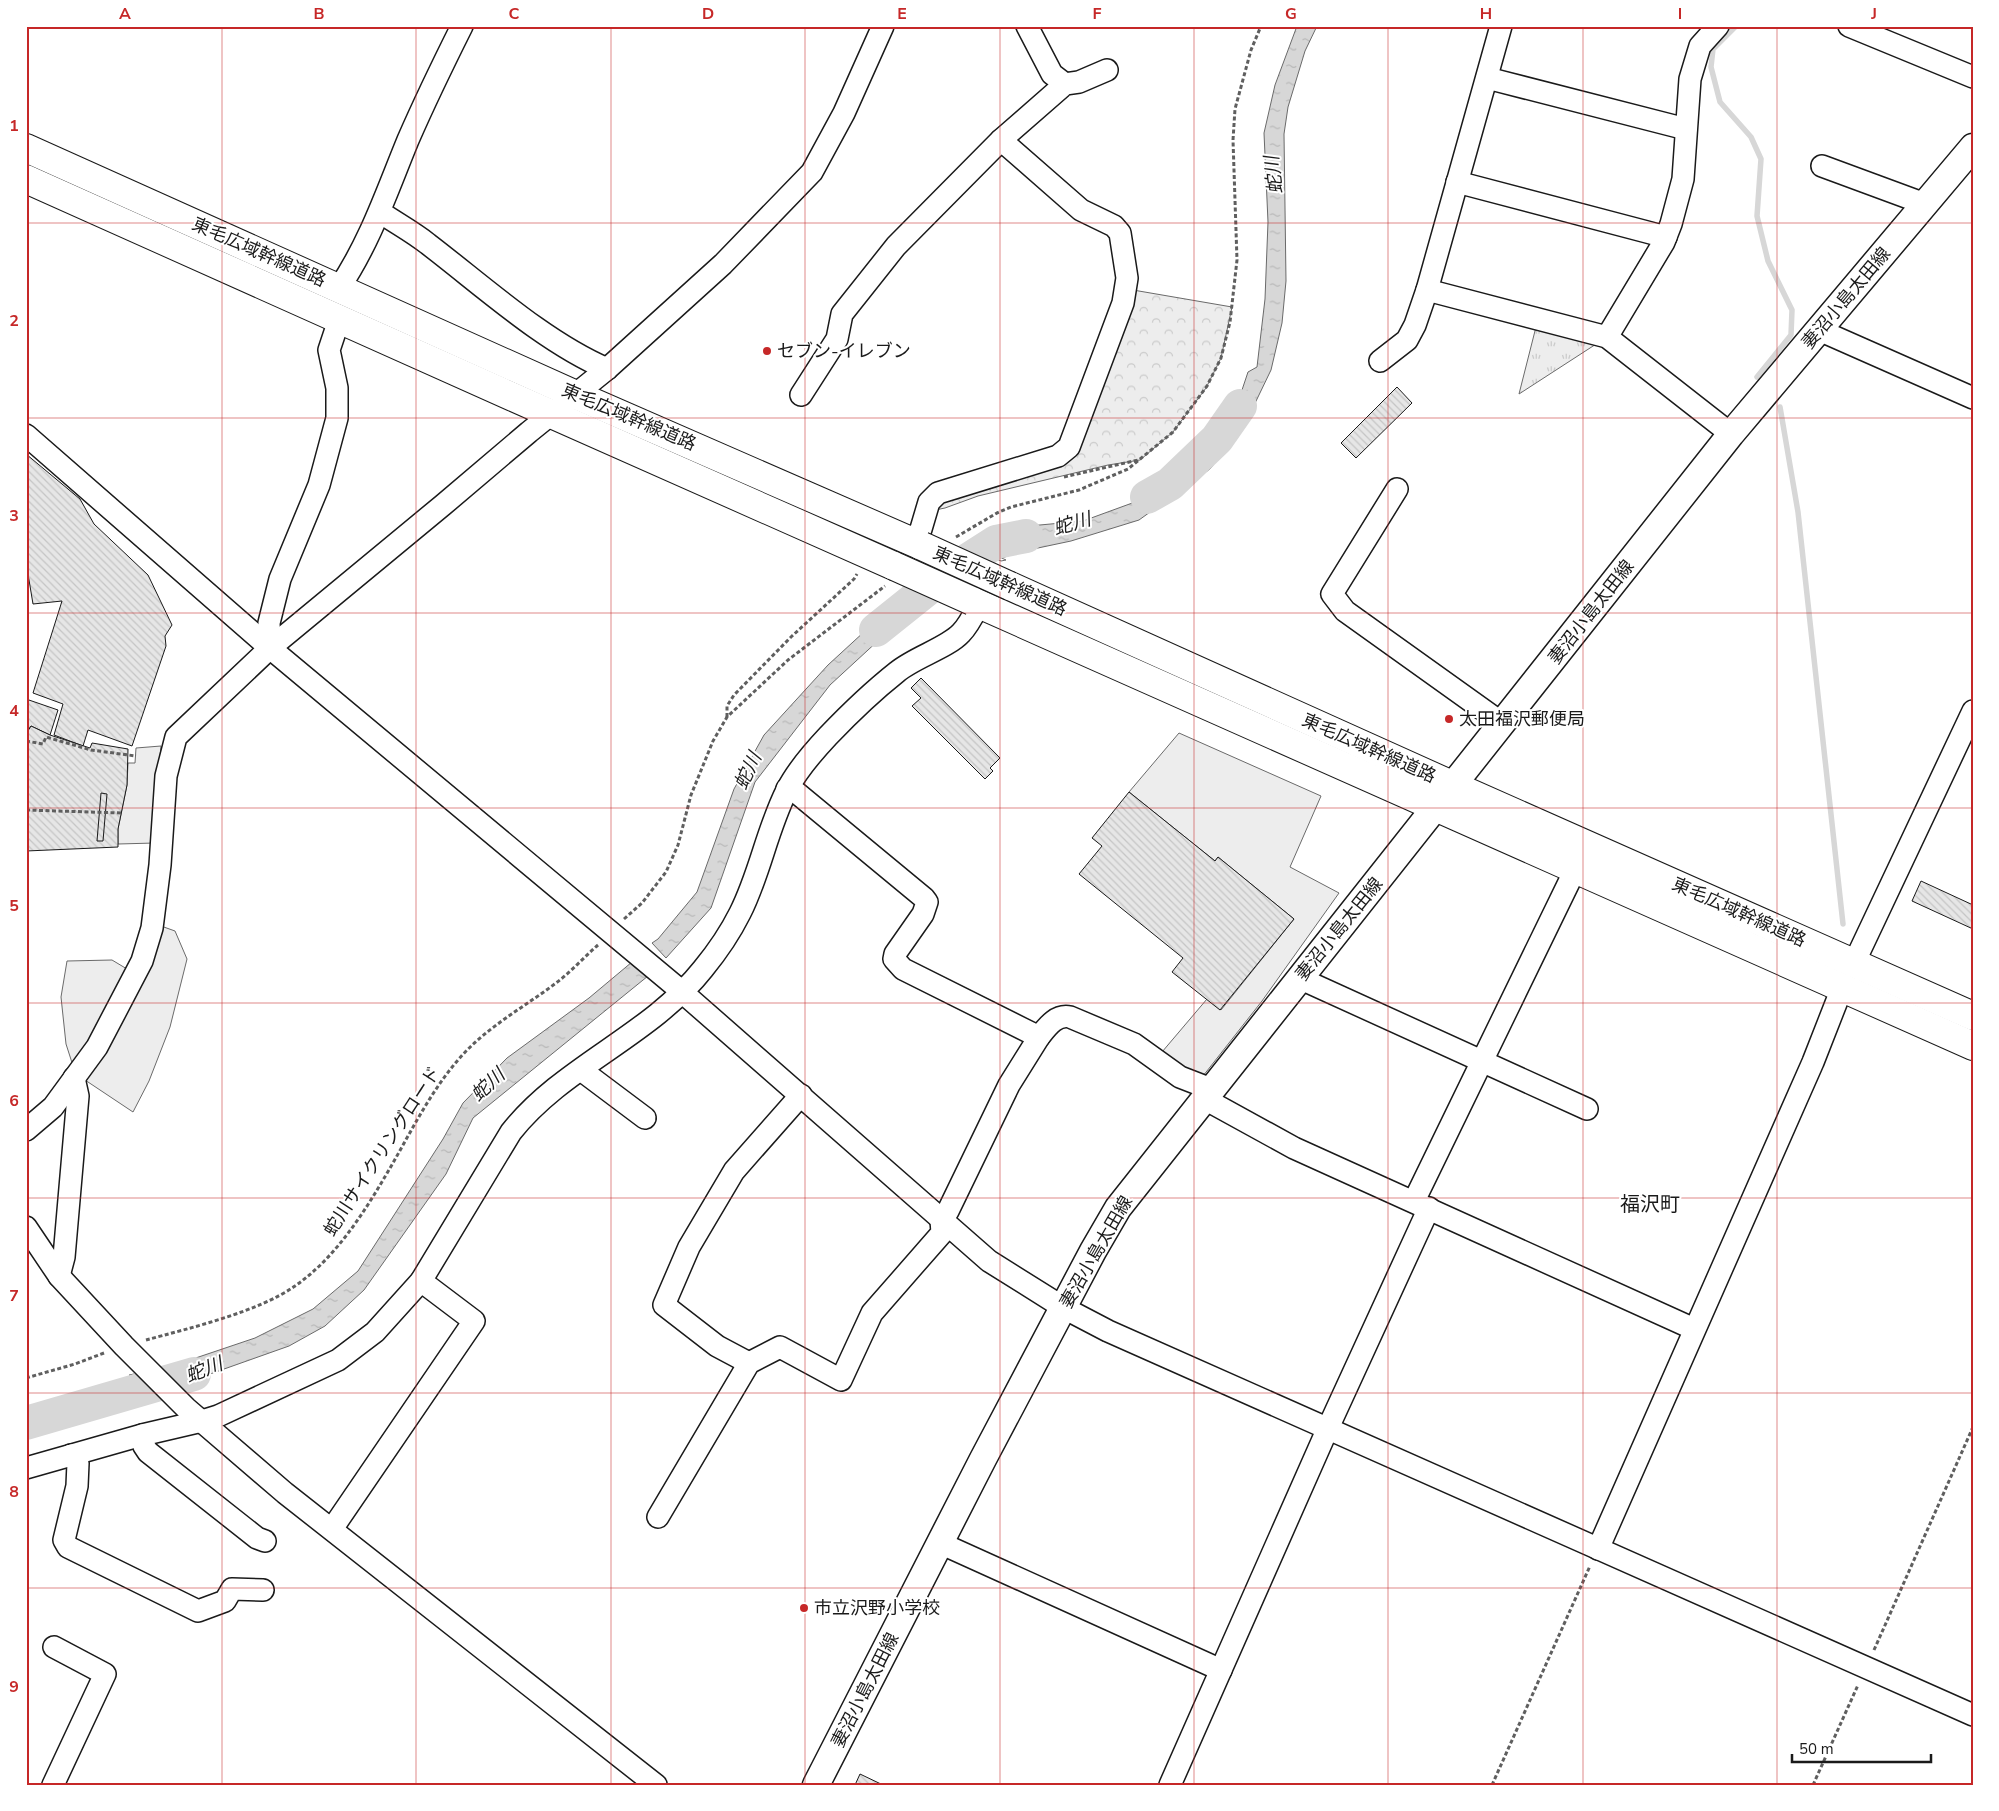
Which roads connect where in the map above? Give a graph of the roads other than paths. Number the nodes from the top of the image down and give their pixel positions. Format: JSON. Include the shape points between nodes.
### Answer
{"nodes":[{"id":1,"x":462,"y":26,"type":"edge"},
{"id":2,"x":883,"y":26,"type":"edge"},
{"id":3,"x":1027,"y":26,"type":"edge"},
{"id":4,"x":1501,"y":26,"type":"edge"},
{"id":5,"x":1718,"y":26,"type":"edge"},
{"id":6,"x":1849,"y":26,"type":"edge"},
{"id":7,"x":1876,"y":32,"type":"edge"},
{"id":8,"x":1106,"y":70,"type":"dead end"},
{"id":9,"x":1973,"y":77,"type":"edge"},
{"id":10,"x":1487,"y":78,"type":"junction"},
{"id":11,"x":1065,"y":84,"type":"junction"},
{"id":12,"x":1686,"y":129,"type":"junction"},
{"id":13,"x":1001,"y":140,"type":"junction"},
{"id":14,"x":1973,"y":147,"type":"edge"},
{"id":15,"x":26,"y":148,"type":"edge"},
{"id":16,"x":1822,"y":166,"type":"dead end"},
{"id":17,"x":26,"y":179,"type":"edge"},
{"id":18,"x":1457,"y":182,"type":"junction"},
{"id":19,"x":1925,"y":204,"type":"junction"},
{"id":20,"x":380,"y":212,"type":"junction"},
{"id":21,"x":1666,"y":237,"type":"junction"},
{"id":22,"x":339,"y":288,"type":"junction"},
{"id":23,"x":1427,"y":290,"type":"junction"},
{"id":24,"x":339,"y":320,"type":"junction"},
{"id":25,"x":1819,"y":330,"type":"junction"},
{"id":26,"x":1607,"y":337,"type":"junction"},
{"id":27,"x":1380,"y":361,"type":"dead end"},
{"id":28,"x":607,"y":369,"type":"junction"},
{"id":29,"x":576,"y":395,"type":"junction"},
{"id":30,"x":801,"y":395,"type":"dead end"},
{"id":31,"x":1973,"y":398,"type":"edge"},
{"id":32,"x":551,"y":414,"type":"junction"},
{"id":33,"x":1731,"y":434,"type":"junction"},
{"id":34,"x":26,"y":436,"type":"edge"},
{"id":35,"x":1397,"y":489,"type":"dead end"},
{"id":36,"x":918,"y":544,"type":"junction"},
{"id":37,"x":976,"y":602,"type":"junction"},
{"id":38,"x":270,"y":648,"type":"junction"},
{"id":39,"x":1973,"y":710,"type":"edge"},
{"id":40,"x":1503,"y":724,"type":"junction"},
{"id":41,"x":1454,"y":786,"type":"junction"},
{"id":42,"x":787,"y":789,"type":"junction"},
{"id":43,"x":1436,"y":808,"type":"junction"},
{"id":44,"x":1575,"y":870,"type":"junction"},
{"id":45,"x":1854,"y":963,"type":"junction"},
{"id":46,"x":1299,"y":978,"type":"junction"},
{"id":47,"x":678,"y":988,"type":"junction"},
{"id":48,"x":1842,"y":988,"type":"junction"},
{"id":49,"x":1973,"y":1016,"type":"edge"},
{"id":50,"x":1039,"y":1037,"type":"junction"},
{"id":51,"x":1973,"y":1046,"type":"edge"},
{"id":52,"x":1481,"y":1061,"type":"junction"},
{"id":53,"x":581,"y":1070,"type":"junction"},
{"id":54,"x":74,"y":1078,"type":"junction"},
{"id":55,"x":1207,"y":1093,"type":"junction"},
{"id":56,"x":802,"y":1095,"type":"junction"},
{"id":57,"x":1586,"y":1109,"type":"dead end"},
{"id":58,"x":645,"y":1118,"type":"dead end"},
{"id":59,"x":26,"y":1130,"type":"edge"},
{"id":60,"x":1422,"y":1205,"type":"junction"},
{"id":61,"x":941,"y":1220,"type":"junction"},
{"id":62,"x":26,"y":1227,"type":"edge"},
{"id":63,"x":60,"y":1276,"type":"junction"},
{"id":64,"x":420,"y":1281,"type":"junction"},
{"id":65,"x":1064,"y":1308,"type":"junction"},
{"id":66,"x":1694,"y":1329,"type":"junction"},
{"id":67,"x":749,"y":1363,"type":"junction"},
{"id":68,"x":194,"y":1415,"type":"junction"},
{"id":69,"x":1328,"y":1428,"type":"junction"},
{"id":70,"x":142,"y":1434,"type":"junction"},
{"id":71,"x":71,"y":1455,"type":"junction"},
{"id":72,"x":26,"y":1468,"type":"edge"},
{"id":73,"x":658,"y":1517,"type":"dead end"},
{"id":74,"x":332,"y":1529,"type":"junction"},
{"id":75,"x":265,"y":1541,"type":"dead end"},
{"id":76,"x":940,"y":1543,"type":"junction"},
{"id":77,"x":1598,"y":1549,"type":"junction"},
{"id":78,"x":263,"y":1590,"type":"dead end"},
{"id":79,"x":54,"y":1647,"type":"dead end"},
{"id":80,"x":1221,"y":1670,"type":"junction"},
{"id":81,"x":1973,"y":1715,"type":"edge"},
{"id":82,"x":641,"y":1781,"type":"edge"},
{"id":83,"x":53,"y":1785,"type":"edge"},
{"id":84,"x":816,"y":1785,"type":"edge"},
{"id":85,"x":1170,"y":1785,"type":"edge"}],
"edges":[{"from":1,"to":20,"type":"street","via":[[408,140]]},
{"from":2,"to":28,"type":"street","via":[[844,113],[812,172],[723,264]]},
{"from":3,"to":11,"type":"street","via":[[1052,74]]},
{"from":4,"to":10,"type":"street"},
{"from":5,"to":12,"type":"street","via":[[1700,46],[1695,58]]},
{"from":6,"to":7,"type":"street"},
{"from":7,"to":9,"type":"street"},
{"from":8,"to":11,"type":"street","via":[[1080,82]]},
{"from":10,"to":12,"type":"street"},
{"from":10,"to":18,"type":"street"},
{"from":11,"to":13,"type":"street"},
{"from":12,"to":21,"type":"street","via":[[1683,179]]},
{"from":13,"to":30,"type":"street","via":[[896,246],[842,314],[837,339]]},
{"from":13,"to":36,"type":"street","via":[[1081,210],[1114,226],[1120,234],[1126,278],[1123,303],[1069,447],[1058,456],[938,493],[929,502]]},
{"from":14,"to":19,"type":"main road","name":"妻沼小島太田線"},
{"from":15,"to":22,"type":"highway","name":"東毛広域幹線道路"},
{"from":16,"to":19,"type":"street"},
{"from":17,"to":24,"type":"highway","name":"東毛広域幹線道路"},
{"from":18,"to":21,"type":"street"},
{"from":18,"to":23,"type":"street"},
{"from":19,"to":25,"type":"main road","name":"妻沼小島太田線"},
{"from":20,"to":22,"type":"street","via":[[357,260]]},
{"from":20,"to":28,"type":"street","via":[[426,242],[581,358]]},
{"from":21,"to":26,"type":"street"},
{"from":22,"to":29,"type":"highway","name":"東毛広域幹線道路"},
{"from":23,"to":26,"type":"street"},
{"from":23,"to":27,"type":"street","via":[[1406,340]]},
{"from":24,"to":32,"type":"highway","name":"東毛広域幹線道路"},
{"from":24,"to":38,"type":"street","via":[[330,350],[337,388],[337,418],[319,485],[280,579],[269,622]]},
{"from":25,"to":31,"type":"street"},
{"from":25,"to":33,"type":"main road","name":"妻沼小島太田線"},
{"from":26,"to":33,"type":"street"},
{"from":28,"to":29,"type":"street"},
{"from":29,"to":32,"type":"street"},
{"from":29,"to":36,"type":"highway","name":"東毛広域幹線道路"},
{"from":32,"to":37,"type":"highway","name":"東毛広域幹線道路","bridge":true},
{"from":32,"to":38,"type":"street"},
{"from":33,"to":40,"type":"main road","name":"妻沼小島太田線"},
{"from":34,"to":38,"type":"street"},
{"from":35,"to":40,"type":"street","via":[[1332,594],[1345,611]]},
{"from":36,"to":41,"type":"highway","name":"東毛広域幹線道路","bridge":true},
{"from":37,"to":42,"type":"street","via":[[972,619],[960,634],[898,671],[865,700],[822,742]]},
{"from":37,"to":43,"type":"highway","name":"東毛広域幹線道路"},
{"from":38,"to":47,"type":"street","via":[[610,936]]},
{"from":38,"to":54,"type":"street","via":[[176,737],[166,776],[152,928],[142,961],[97,1047]]},
{"from":39,"to":45,"type":"street"},
{"from":40,"to":41,"type":"main road","name":"妻沼小島太田線"},
{"from":41,"to":43,"type":"main road","name":"妻沼小島太田線"},
{"from":41,"to":45,"type":"highway","name":"東毛広域幹線道路"},
{"from":42,"to":47,"type":"street","via":[[741,913],[702,971]]},
{"from":42,"to":50,"type":"street","via":[[797,793],[927,902],[923,914],[897,949],[894,959],[898,965]]},
{"from":43,"to":44,"type":"highway","name":"東毛広域幹線道路"},
{"from":43,"to":46,"type":"main road","name":"妻沼小島太田線"},
{"from":44,"to":48,"type":"highway","name":"東毛広域幹線道路"},
{"from":44,"to":52,"type":"street"},
{"from":45,"to":49,"type":"highway","name":"東毛広域幹線道路"},
{"from":46,"to":52,"type":"street"},
{"from":46,"to":55,"type":"main road","name":"妻沼小島太田線"},
{"from":47,"to":53,"type":"street","via":[[664,1009]]},
{"from":47,"to":56,"type":"street"},
{"from":48,"to":51,"type":"highway","name":"東毛広域幹線道路"},
{"from":48,"to":66,"type":"street","via":[[1813,1062]]},
{"from":50,"to":55,"type":"street","via":[[1057,1018],[1070,1017],[1134,1044]]},
{"from":50,"to":61,"type":"street","via":[[1009,1085]]},
{"from":52,"to":57,"type":"street"},
{"from":52,"to":60,"type":"street"},
{"from":53,"to":58,"type":"street"},
{"from":53,"to":64,"type":"street","via":[[543,1098],[511,1132]]},
{"from":54,"to":59,"type":"street","via":[[53,1107]]},
{"from":54,"to":63,"type":"street","via":[[78,1096]]},
{"from":55,"to":60,"type":"street","via":[[1294,1148]]},
{"from":55,"to":65,"type":"main road","name":"妻沼小島太田線","via":[[1118,1208]]},
{"from":56,"to":61,"type":"street"},
{"from":56,"to":67,"type":"street","via":[[734,1172],[689,1246],[664,1305],[718,1346]]},
{"from":60,"to":66,"type":"street"},
{"from":60,"to":69,"type":"street"},
{"from":61,"to":65,"type":"street","via":[[989,1261]]},
{"from":61,"to":67,"type":"street","via":[[942,1233],[872,1313],[840,1380],[780,1347]]},
{"from":62,"to":63,"type":"street"},
{"from":63,"to":68,"type":"street","via":[[134,1346]]},
{"from":64,"to":68,"type":"street","via":[[375,1332],[338,1360]]},
{"from":64,"to":74,"type":"street","via":[[474,1321]]},
{"from":65,"to":69,"type":"street","via":[[1108,1331]]},
{"from":65,"to":76,"type":"main road","name":"妻沼小島太田線"},
{"from":66,"to":77,"type":"street"},
{"from":67,"to":73,"type":"street"},
{"from":68,"to":70,"type":"street"},
{"from":68,"to":74,"type":"street"},
{"from":69,"to":77,"type":"street"},
{"from":69,"to":80,"type":"street"},
{"from":70,"to":71,"type":"street"},
{"from":70,"to":75,"type":"street","via":[[148,1452]]},
{"from":71,"to":72,"type":"street"},
{"from":71,"to":78,"type":"street","via":[[78,1463],[77,1486],[64,1540],[68,1547],[198,1612],[225,1600],[232,1589]]},
{"from":74,"to":82,"type":"street"},
{"from":76,"to":80,"type":"street"},
{"from":76,"to":84,"type":"main road","name":"妻沼小島太田線"},
{"from":77,"to":81,"type":"street"},
{"from":79,"to":83,"type":"street","via":[[105,1674]]},
{"from":80,"to":85,"type":"street"}]}
